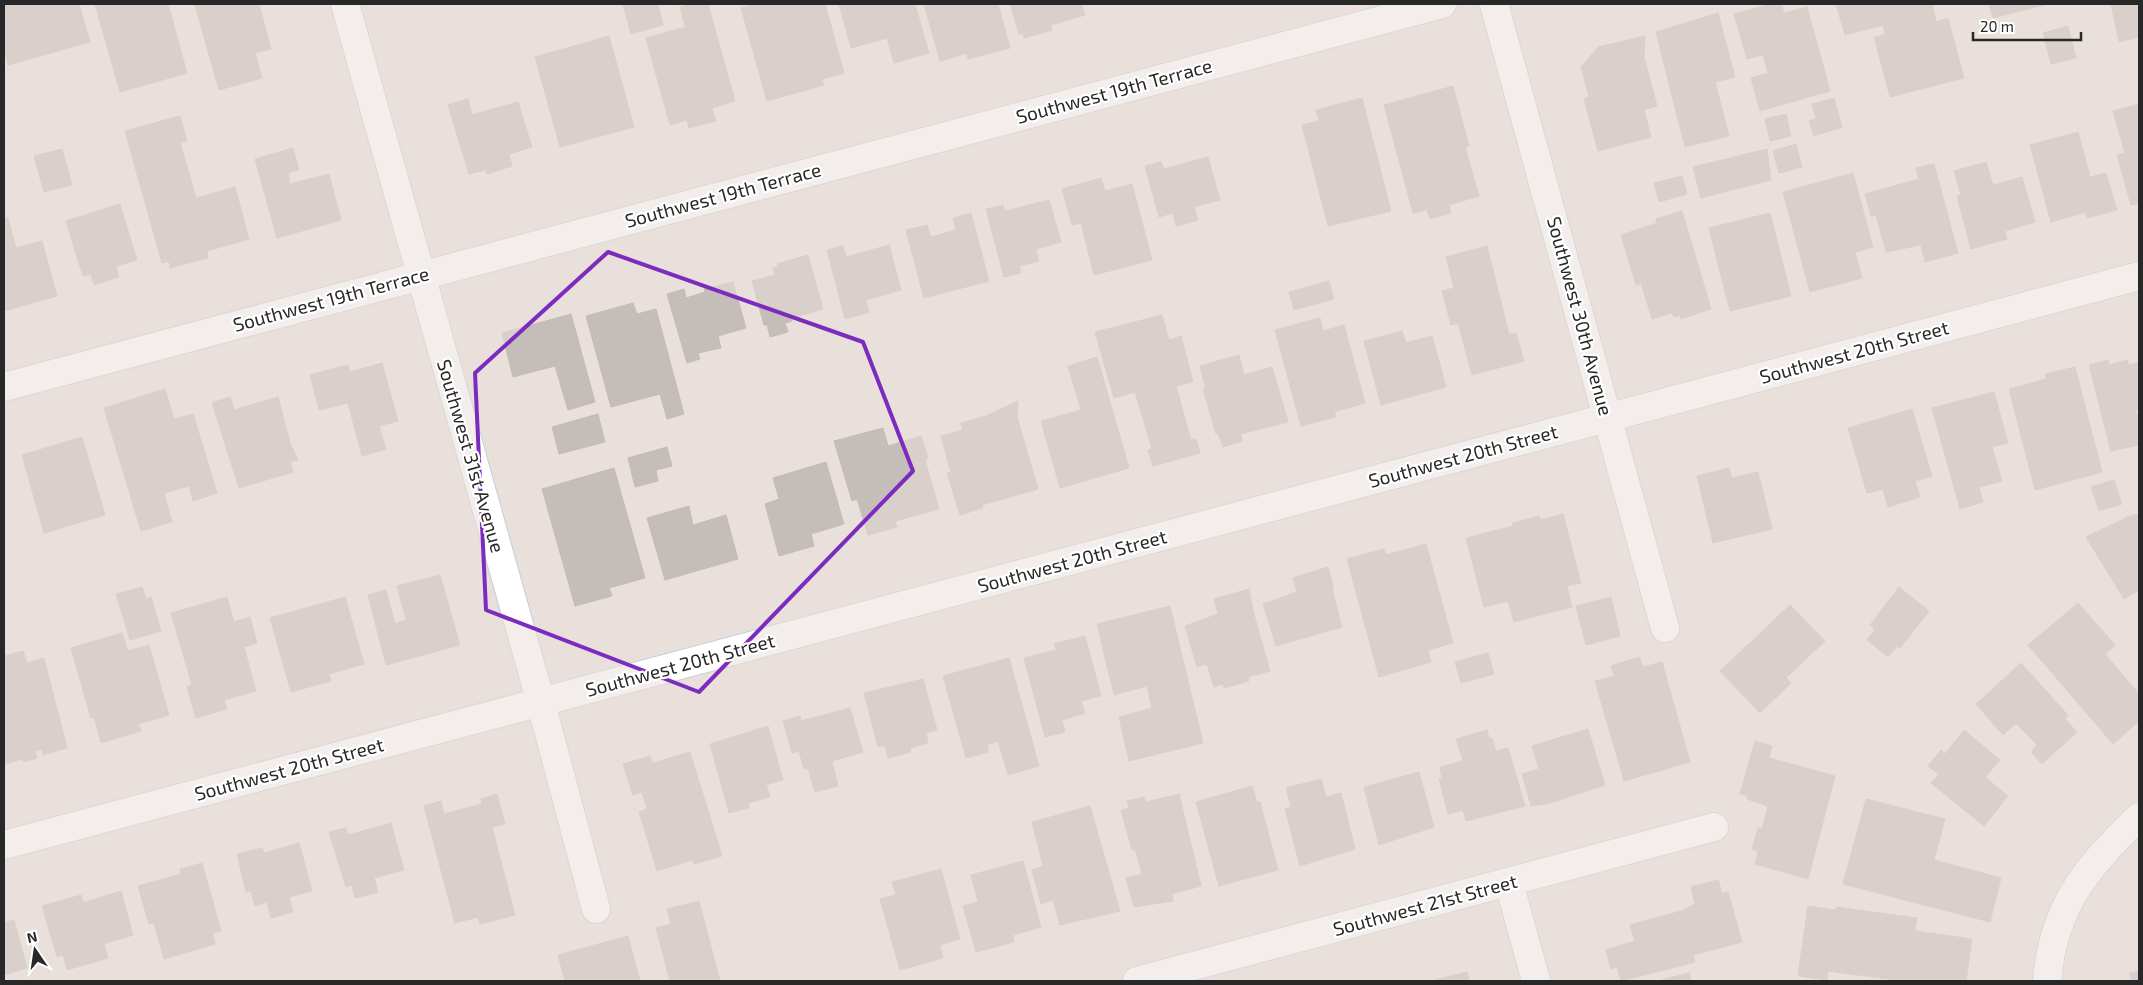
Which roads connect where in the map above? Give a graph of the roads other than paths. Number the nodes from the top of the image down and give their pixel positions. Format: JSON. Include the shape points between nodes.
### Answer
{"nodes":[{"id":1,"x":345,"y":4,"type":"edge"},
{"id":2,"x":1442,"y":4,"type":"edge"},
{"id":3,"x":1494,"y":4,"type":"edge"},
{"id":4,"x":420,"y":276,"type":"junction"},
{"id":5,"x":2139,"y":276,"type":"edge"},
{"id":6,"x":4,"y":387,"type":"edge"},
{"id":7,"x":1608,"y":417,"type":"junction"},
{"id":8,"x":1666,"y":628,"type":"dead end"},
{"id":9,"x":541,"y":703,"type":"junction"},
{"id":10,"x":2139,"y":817,"type":"edge"},
{"id":11,"x":1714,"y":827,"type":"dead end"},
{"id":12,"x":4,"y":845,"type":"edge"},
{"id":13,"x":1509,"y":883,"type":"junction"},
{"id":14,"x":596,"y":908,"type":"dead end"},
{"id":15,"x":1137,"y":981,"type":"edge"},
{"id":16,"x":1536,"y":981,"type":"edge"},
{"id":17,"x":2047,"y":981,"type":"edge"}],
"edges":[{"from":1,"to":4,"type":"street","name":"Southwest 31st Avenue"},
{"from":2,"to":4,"type":"street","name":"Southwest 19th Terrace"},
{"from":3,"to":7,"type":"street","name":"Southwest 30th Avenue"},
{"from":4,"to":6,"type":"street","name":"Southwest 19th Terrace"},
{"from":4,"to":9,"type":"street","name":"Southwest 31st Avenue"},
{"from":5,"to":7,"type":"street","name":"Southwest 20th Street"},
{"from":7,"to":8,"type":"street","name":"Southwest 30th Avenue"},
{"from":7,"to":9,"type":"street","name":"Southwest 20th Street"},
{"from":9,"to":12,"type":"street","name":"Southwest 20th Street"},
{"from":9,"to":14,"type":"street","name":"Southwest 31st Avenue"},
{"from":10,"to":17,"type":"street","via":[[2110,845],[2064,908],[2053,941]]},
{"from":11,"to":13,"type":"street","name":"Southwest 21st Street"},
{"from":13,"to":15,"type":"street","name":"Southwest 21st Street"},
{"from":13,"to":16,"type":"street"}]}
